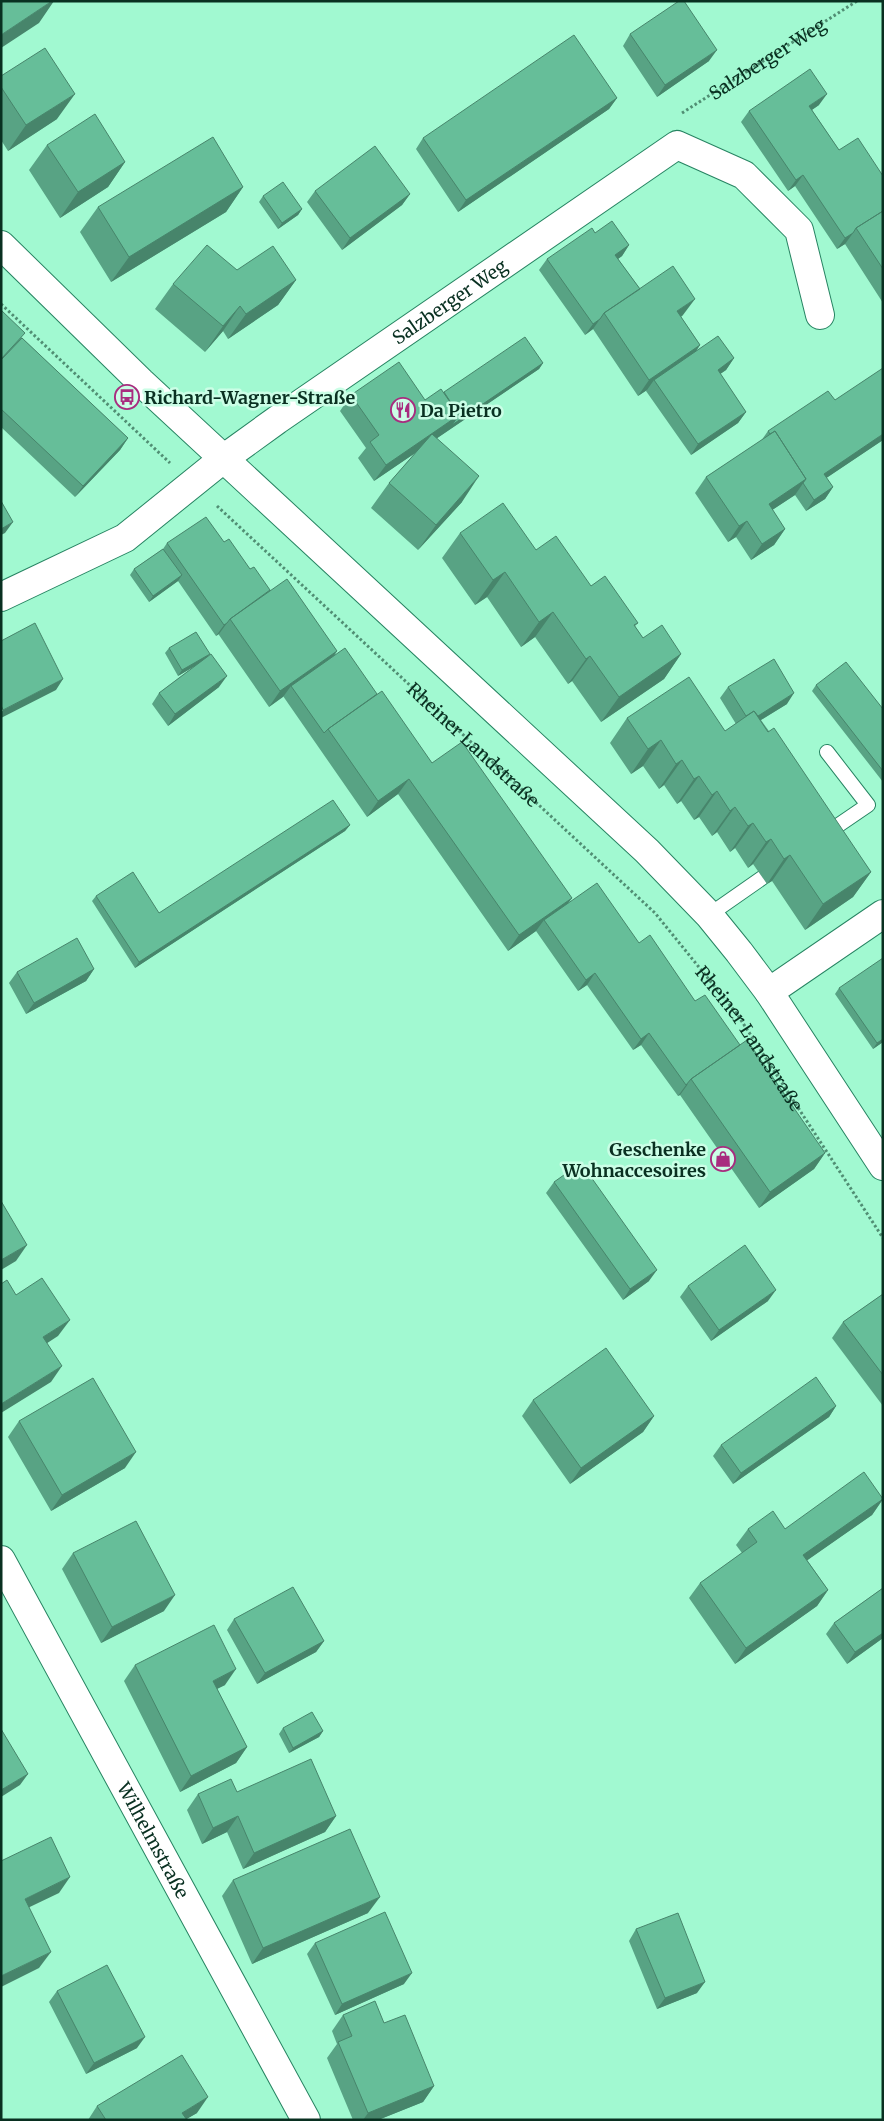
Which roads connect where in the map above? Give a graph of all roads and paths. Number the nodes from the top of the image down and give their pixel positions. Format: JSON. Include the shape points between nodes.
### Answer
{"nodes":[{"id":1,"x":857,"y":1,"type":"edge"},
{"id":2,"x":677,"y":145,"type":"junction"},
{"id":3,"x":1,"y":246,"type":"edge"},
{"id":4,"x":1,"y":304,"type":"edge"},
{"id":5,"x":820,"y":315,"type":"dead end"},
{"id":6,"x":223,"y":459,"type":"junction"},
{"id":7,"x":192,"y":484,"type":"junction"},
{"id":8,"x":1,"y":597,"type":"edge"},
{"id":9,"x":827,"y":752,"type":"dead end"},
{"id":10,"x":816,"y":841,"type":"edge"},
{"id":11,"x":762,"y":878,"type":"dead end"},
{"id":12,"x":883,"y":914,"type":"edge"},
{"id":13,"x":709,"y":915,"type":"junction"},
{"id":14,"x":769,"y":992,"type":"junction"},
{"id":15,"x":883,"y":1166,"type":"edge"},
{"id":16,"x":883,"y":1238,"type":"edge"},
{"id":17,"x":1,"y":1560,"type":"edge"},
{"id":18,"x":306,"y":2120,"type":"edge"}],
"edges":[{"from":1,"to":2,"type":"path","name":"Salzberger Weg","via":[[680,114]]},
{"from":2,"to":5,"type":"street","via":[[744,175],[799,230]]},
{"from":2,"to":6,"type":"street","name":"Salzberger Weg"},
{"from":3,"to":6,"type":"street"},
{"from":4,"to":7,"type":"path","name":"Rheiner Landstraße"},
{"from":6,"to":7,"type":"street"},
{"from":6,"to":13,"type":"street","via":[[647,851]]},
{"from":7,"to":8,"type":"street","via":[[125,538]]},
{"from":7,"to":16,"type":"path","name":"Rheiner Landstraße","via":[[655,913],[737,1014]]},
{"from":9,"to":10,"type":"lane","via":[[868,805]]},
{"from":11,"to":13,"type":"lane"},
{"from":12,"to":14,"type":"street"},
{"from":13,"to":14,"type":"street"},
{"from":14,"to":15,"type":"street"},
{"from":17,"to":18,"type":"street","name":"Wilhelmstraße"}]}
